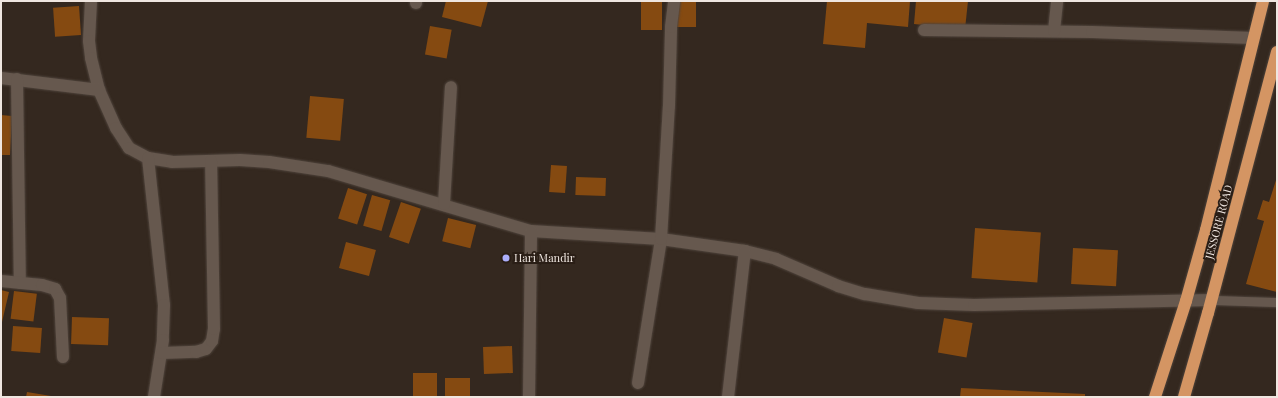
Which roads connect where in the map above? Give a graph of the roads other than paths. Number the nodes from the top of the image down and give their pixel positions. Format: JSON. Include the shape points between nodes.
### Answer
{"nodes":[{"id":1,"x":91,"y":1,"type":"edge"},
{"id":2,"x":674,"y":1,"type":"edge"},
{"id":3,"x":1057,"y":1,"type":"edge"},
{"id":4,"x":1263,"y":1,"type":"edge"},
{"id":5,"x":924,"y":30,"type":"dead end"},
{"id":6,"x":1054,"y":31,"type":"junction"},
{"id":7,"x":1253,"y":38,"type":"junction"},
{"id":8,"x":1277,"y":52,"type":"edge"},
{"id":9,"x":1,"y":78,"type":"edge"},
{"id":10,"x":17,"y":79,"type":"junction"},
{"id":11,"x":451,"y":87,"type":"dead end"},
{"id":12,"x":99,"y":90,"type":"junction"},
{"id":13,"x":148,"y":158,"type":"junction"},
{"id":14,"x":211,"y":161,"type":"junction"},
{"id":15,"x":444,"y":204,"type":"junction"},
{"id":16,"x":531,"y":231,"type":"junction"},
{"id":17,"x":661,"y":239,"type":"junction"},
{"id":18,"x":745,"y":251,"type":"junction"},
{"id":19,"x":1,"y":281,"type":"edge"},
{"id":20,"x":20,"y":283,"type":"junction"},
{"id":21,"x":1212,"y":300,"type":"junction"},
{"id":22,"x":1186,"y":301,"type":"junction"},
{"id":23,"x":1277,"y":302,"type":"edge"},
{"id":24,"x":162,"y":353,"type":"junction"},
{"id":25,"x":63,"y":357,"type":"dead end"},
{"id":26,"x":638,"y":383,"type":"dead end"},
{"id":27,"x":154,"y":397,"type":"edge"},
{"id":28,"x":529,"y":397,"type":"edge"},
{"id":29,"x":728,"y":397,"type":"edge"},
{"id":30,"x":1155,"y":397,"type":"edge"},
{"id":31,"x":1184,"y":397,"type":"edge"}],
"edges":[{"from":1,"to":12,"type":"street","via":[[90,52]]},
{"from":2,"to":17,"type":"street"},
{"from":3,"to":6,"type":"street"},
{"from":4,"to":7,"type":"highway"},
{"from":5,"to":6,"type":"street"},
{"from":6,"to":7,"type":"street"},
{"from":7,"to":22,"type":"highway"},
{"from":8,"to":21,"type":"highway","name":"JESSORE ROAD"},
{"from":9,"to":10,"type":"street"},
{"from":10,"to":12,"type":"street"},
{"from":10,"to":20,"type":"street"},
{"from":11,"to":15,"type":"street"},
{"from":12,"to":13,"type":"street","via":[[116,128],[129,148]]},
{"from":13,"to":14,"type":"street","via":[[172,162]]},
{"from":13,"to":24,"type":"street","via":[[164,304]]},
{"from":14,"to":15,"type":"street","via":[[269,162],[313,169]]},
{"from":14,"to":24,"type":"street","via":[[214,329],[212,341],[206,349],[196,352]]},
{"from":15,"to":16,"type":"street"},
{"from":16,"to":17,"type":"street"},
{"from":16,"to":28,"type":"street"},
{"from":17,"to":18,"type":"street"},
{"from":17,"to":26,"type":"street"},
{"from":18,"to":22,"type":"street","via":[[776,259],[838,286],[865,294],[918,303],[967,306]]},
{"from":18,"to":29,"type":"street"},
{"from":19,"to":20,"type":"street"},
{"from":20,"to":25,"type":"street","via":[[55,289],[60,298]]},
{"from":21,"to":22,"type":"street"},
{"from":21,"to":23,"type":"lane"},
{"from":21,"to":31,"type":"highway","name":"JESSORE ROAD"},
{"from":22,"to":30,"type":"highway"},
{"from":24,"to":27,"type":"street"}]}
